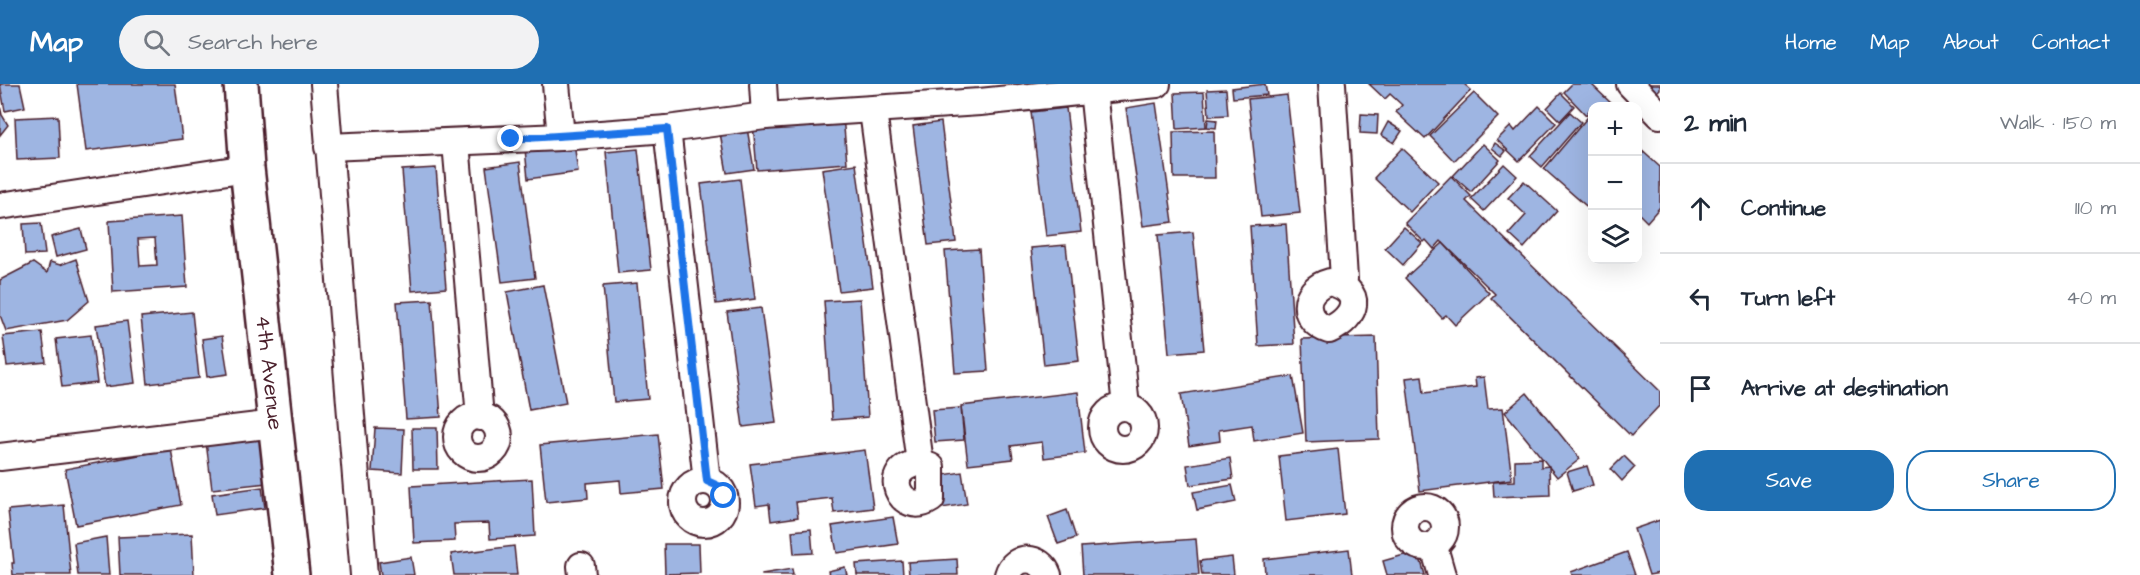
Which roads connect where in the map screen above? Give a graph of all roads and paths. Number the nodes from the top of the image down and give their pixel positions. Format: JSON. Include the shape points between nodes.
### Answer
{"nodes":[{"id":1,"x":241,"y":84,"type":"edge"},
{"id":2,"x":324,"y":84,"type":"edge"},
{"id":3,"x":556,"y":84,"type":"edge"},
{"id":4,"x":763,"y":84,"type":"edge"},
{"id":5,"x":1157,"y":84,"type":"edge"},
{"id":6,"x":1332,"y":84,"type":"edge"},
{"id":7,"x":1630,"y":84,"type":"edge"},
{"id":8,"x":1093,"y":90,"type":"junction"},
{"id":9,"x":980,"y":93,"type":"edge"},
{"id":10,"x":873,"y":111,"type":"junction"},
{"id":11,"x":1660,"y":115,"type":"edge"},
{"id":12,"x":765,"y":116,"type":"junction"},
{"id":13,"x":667,"y":129,"type":"junction"},
{"id":14,"x":561,"y":137,"type":"junction"},
{"id":15,"x":456,"y":143,"type":"junction"},
{"id":16,"x":328,"y":147,"type":"junction"},
{"id":17,"x":247,"y":168,"type":"junction"},
{"id":18,"x":0,"y":206,"type":"edge"},
{"id":19,"x":1341,"y":285,"type":"dead end"},
{"id":20,"x":1126,"y":407,"type":"dead end"},
{"id":21,"x":480,"y":417,"type":"dead end"},
{"id":22,"x":275,"y":424,"type":"junction"},
{"id":23,"x":0,"y":457,"type":"edge"},
{"id":24,"x":920,"y":463,"type":"dead end"},
{"id":25,"x":707,"y":481,"type":"dead end"},
{"id":26,"x":1434,"y":547,"type":"dead end"},
{"id":27,"x":292,"y":575,"type":"edge"},
{"id":28,"x":364,"y":575,"type":"edge"},
{"id":29,"x":1008,"y":575,"type":"edge"},
{"id":30,"x":1048,"y":575,"type":"edge"},
{"id":31,"x":1442,"y":575,"type":"edge"}],
"edges":[{"from":1,"to":17,"type":"main road","name":"4th Avenue"},
{"from":2,"to":16,"type":"street"},
{"from":3,"to":14,"type":"street"},
{"from":4,"to":12,"type":"street"},
{"from":5,"to":8,"type":"street"},
{"from":6,"to":19,"type":"street","via":[[1344,279]]},
{"from":7,"to":11,"type":"street"},
{"from":8,"to":9,"type":"street"},
{"from":8,"to":20,"type":"street"},
{"from":9,"to":10,"type":"street"},
{"from":10,"to":12,"type":"street"},
{"from":10,"to":24,"type":"street"},
{"from":12,"to":13,"type":"street"},
{"from":13,"to":14,"type":"street"},
{"from":13,"to":25,"type":"street"},
{"from":14,"to":15,"type":"street"},
{"from":15,"to":16,"type":"street"},
{"from":15,"to":21,"type":"street"},
{"from":16,"to":28,"type":"street"},
{"from":17,"to":18,"type":"street"},
{"from":17,"to":22,"type":"main road","name":"4th Avenue"},
{"from":22,"to":23,"type":"street"},
{"from":22,"to":27,"type":"main road","name":"4th Avenue"},
{"from":26,"to":31,"type":"street"},
{"from":29,"to":30,"type":"street","via":[[1020,560],[1031,559],[1042,564]]}]}
